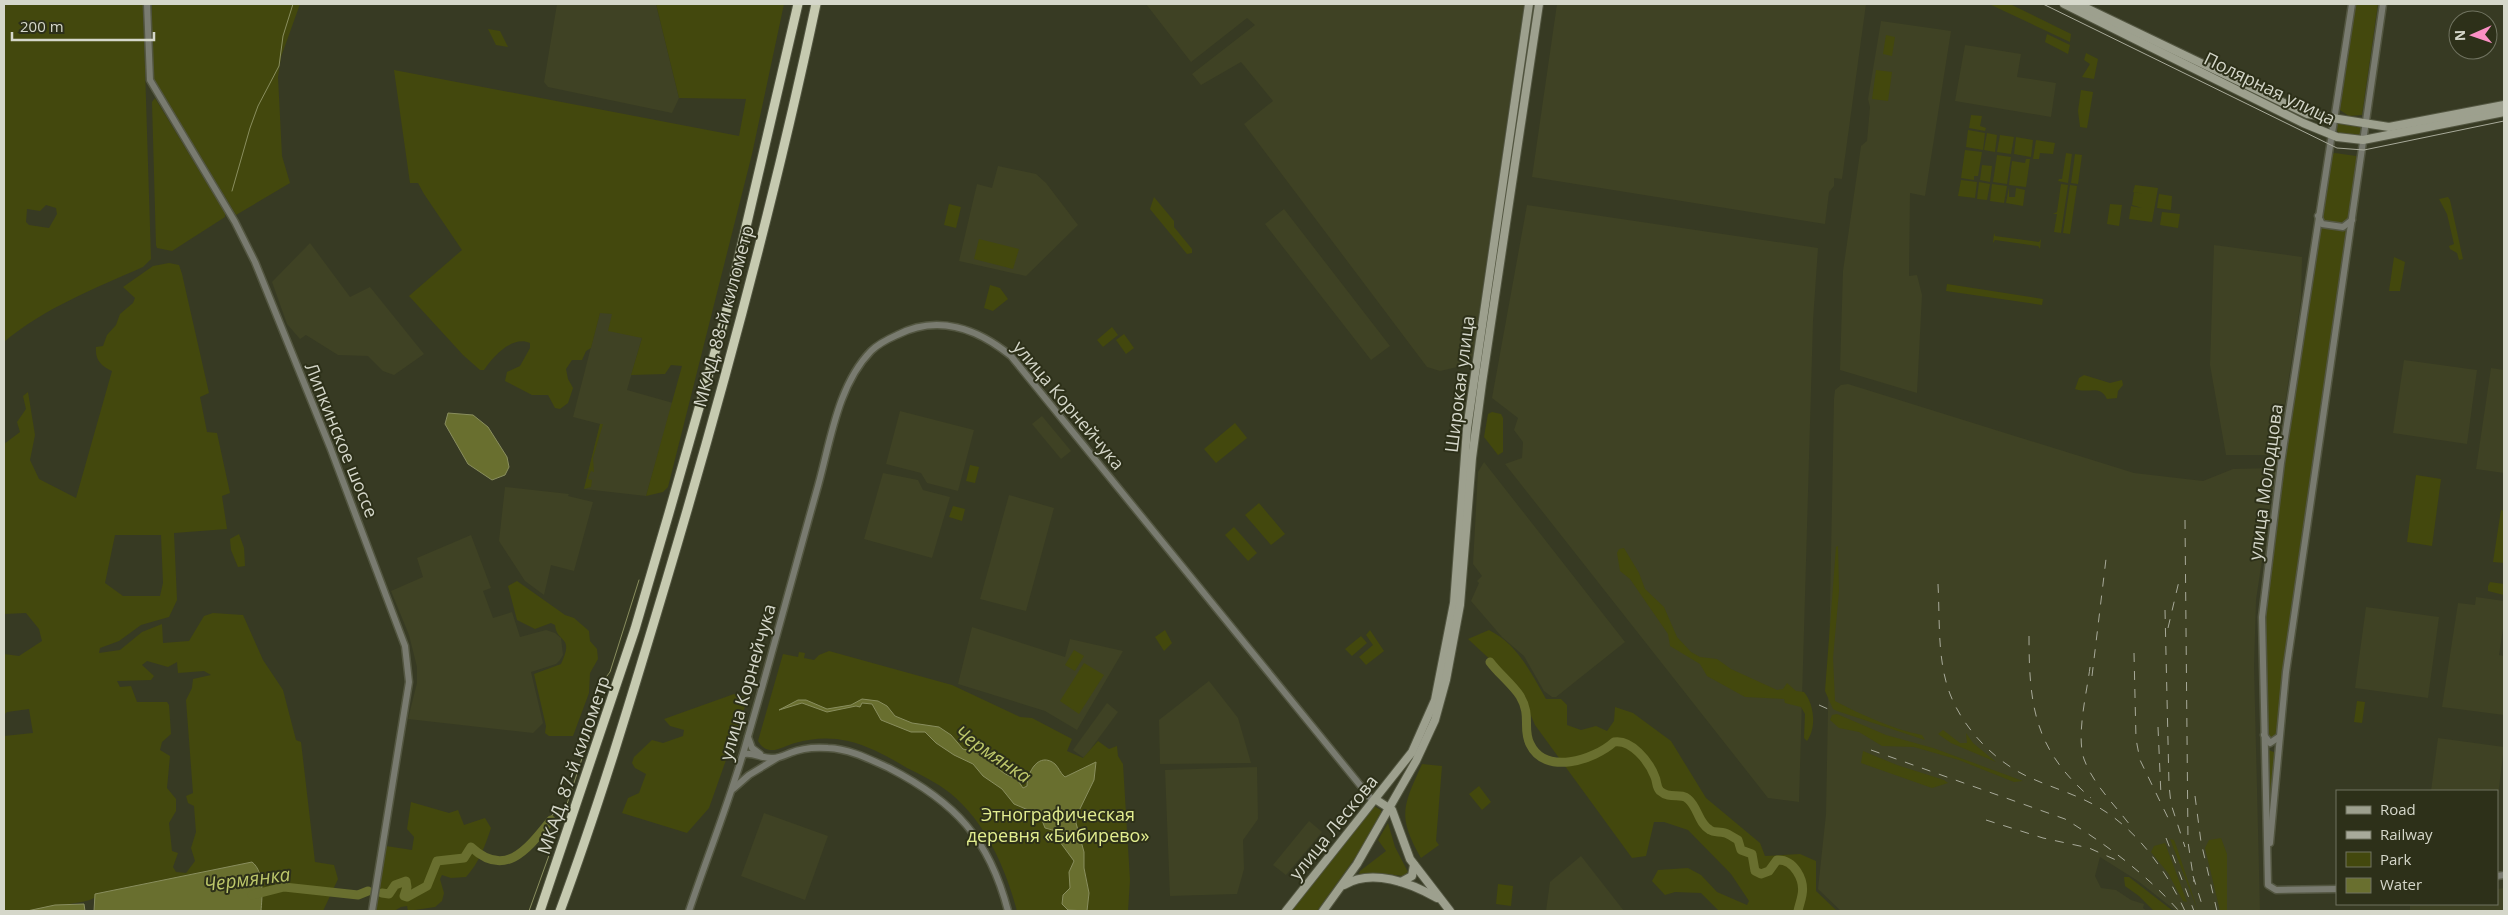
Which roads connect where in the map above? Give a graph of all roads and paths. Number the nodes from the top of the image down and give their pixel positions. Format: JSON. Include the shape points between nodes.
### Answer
{"nodes":[{"id":1,"x":147,"y":4,"type":"edge"},
{"id":2,"x":798,"y":4,"type":"edge"},
{"id":3,"x":816,"y":4,"type":"edge"},
{"id":4,"x":1529,"y":4,"type":"edge"},
{"id":5,"x":1539,"y":4,"type":"edge"},
{"id":6,"x":2064,"y":4,"type":"edge"},
{"id":7,"x":2078,"y":4,"type":"edge"},
{"id":8,"x":2352,"y":4,"type":"edge"},
{"id":9,"x":2383,"y":4,"type":"edge"},
{"id":10,"x":2504,"y":105,"type":"edge"},
{"id":11,"x":2504,"y":112,"type":"edge"},
{"id":12,"x":2334,"y":119,"type":"junction"},
{"id":13,"x":2366,"y":123,"type":"junction"},
{"id":14,"x":2331,"y":135,"type":"junction"},
{"id":15,"x":2363,"y":140,"type":"junction"},
{"id":16,"x":2318,"y":215,"type":"junction"},
{"id":17,"x":2352,"y":220,"type":"junction"},
{"id":18,"x":1507,"y":221,"type":"junction"},
{"id":19,"x":1497,"y":222,"type":"junction"},
{"id":20,"x":2315,"y":234,"type":"junction"},
{"id":21,"x":2349,"y":242,"type":"junction"},
{"id":22,"x":1476,"y":360,"type":"junction"},
{"id":23,"x":1486,"y":362,"type":"junction"},
{"id":24,"x":635,"y":629,"type":"joint"},
{"id":25,"x":650,"y":633,"type":"joint"},
{"id":26,"x":2264,"y":735,"type":"junction"},
{"id":27,"x":748,"y":737,"type":"junction"},
{"id":28,"x":2279,"y":737,"type":"junction"},
{"id":29,"x":2264,"y":753,"type":"junction"},
{"id":30,"x":2278,"y":753,"type":"junction"},
{"id":31,"x":744,"y":754,"type":"junction"},
{"id":32,"x":767,"y":758,"type":"junction"},
{"id":33,"x":777,"y":758,"type":"junction"},
{"id":34,"x":1416,"y":761,"type":"joint"},
{"id":35,"x":1405,"y":762,"type":"joint"},
{"id":36,"x":740,"y":766,"type":"junction"},
{"id":37,"x":749,"y":775,"type":"junction"},
{"id":38,"x":732,"y":790,"type":"junction"},
{"id":39,"x":1372,"y":798,"type":"junction"},
{"id":40,"x":1390,"y":808,"type":"junction"},
{"id":41,"x":2268,"y":854,"type":"junction"},
{"id":42,"x":1414,"y":865,"type":"junction"},
{"id":43,"x":1401,"y":882,"type":"junction"},
{"id":44,"x":1342,"y":886,"type":"junction"},
{"id":45,"x":2336,"y":890,"type":"edge"},
{"id":46,"x":1441,"y":900,"type":"junction"},
{"id":47,"x":372,"y":911,"type":"edge"},
{"id":48,"x":540,"y":911,"type":"edge"},
{"id":49,"x":560,"y":911,"type":"edge"},
{"id":50,"x":689,"y":911,"type":"edge"},
{"id":51,"x":1008,"y":911,"type":"edge"},
{"id":52,"x":1286,"y":911,"type":"edge"},
{"id":53,"x":1323,"y":911,"type":"edge"},
{"id":54,"x":1450,"y":911,"type":"edge"}],
"edges":[{"from":1,"to":47,"type":"street","name":"Липкинское шоссе","via":[[150,80],[236,222],[255,262],[330,446],[405,646],[409,665],[408,689]]},
{"from":2,"to":24,"type":"highway","name":"МКАД, 88-й километр","via":[[726,317]]},
{"from":3,"to":25,"type":"highway","name":"МКАД, 88-й километр","via":[[789,127],[715,414]]},
{"from":4,"to":19,"type":"main road","name":"Широкая улица"},
{"from":5,"to":18,"type":"main road","name":"Широкая улица"},
{"from":6,"to":14,"type":"main road","name":"Полярная улица"},
{"from":7,"to":12,"type":"main road","name":"Полярная улица","via":[[2297,110]]},
{"from":8,"to":12,"type":"street","name":"улица Молодцова"},
{"from":9,"to":13,"type":"street"},
{"from":10,"to":13,"type":"main road","name":"Полярная улица","via":[[2395,127]]},
{"from":11,"to":15,"type":"main road","name":"Полярная улица"},
{"from":12,"to":13,"type":"main road","name":"Полярная улица"},
{"from":12,"to":14,"type":"street","name":"улица Молодцова"},
{"from":13,"to":15,"type":"street"},
{"from":14,"to":15,"type":"main road","name":"Полярная улица"},
{"from":14,"to":16,"type":"street","name":"улица Молодцова"},
{"from":15,"to":17,"type":"street"},
{"from":16,"to":17,"type":"street","via":[[2322,224],[2343,227]]},
{"from":16,"to":20,"type":"street","name":"улица Молодцова"},
{"from":17,"to":21,"type":"street"},
{"from":18,"to":19,"type":"main road","via":[[1504,216]]},
{"from":18,"to":23,"type":"main road","name":"Широкая улица"},
{"from":19,"to":22,"type":"main road","name":"Широкая улица"},
{"from":20,"to":21,"type":"street","via":[[2321,228],[2342,231]]},
{"from":20,"to":26,"type":"street","name":"улица Молодцова","via":[[2262,618]]},
{"from":21,"to":28,"type":"street"},
{"from":22,"to":23,"type":"main road","via":[[1481,365]]},
{"from":22,"to":35,"type":"main road","name":"Широкая улица","via":[[1452,612],[1435,700],[1418,741]]},
{"from":23,"to":34,"type":"main road","name":"Широкая улица","via":[[1472,458],[1460,605],[1440,702]]},
{"from":24,"to":48,"type":"highway","name":"МКАД, 87-й километр"},
{"from":25,"to":49,"type":"highway","name":"МКАД, 87-й километр"},
{"from":26,"to":28,"type":"street","via":[[2270,742]]},
{"from":26,"to":29,"type":"street","name":"улица Молодцова"},
{"from":27,"to":31,"type":"street","name":"улица Корнейчука"},
{"from":27,"to":32,"type":"street","via":[[752,748]]},
{"from":27,"to":39,"type":"street","name":"улица Корнейчука","via":[[849,380],[872,350],[882,343],[914,327],[947,326],[978,334],[1011,356]]},
{"from":28,"to":30,"type":"street"},
{"from":29,"to":30,"type":"street","via":[[2270,748]]},
{"from":29,"to":41,"type":"street","name":"улица Молодцова"},
{"from":30,"to":41,"type":"street"},
{"from":31,"to":32,"type":"street"},
{"from":31,"to":36,"type":"street","name":"улица Корнейчука"},
{"from":32,"to":33,"type":"street"},
{"from":33,"to":37,"type":"street"},
{"from":33,"to":51,"type":"street","via":[[809,748],[842,750],[872,760],[933,792],[965,823],[984,850]]},
{"from":34,"to":40,"type":"main road","name":"улица Лескова"},
{"from":35,"to":39,"type":"main road","name":"улица Лескова"},
{"from":36,"to":37,"type":"street","via":[[741,772]]},
{"from":36,"to":38,"type":"street","name":"улица Корнейчука"},
{"from":37,"to":38,"type":"street"},
{"from":38,"to":50,"type":"street","name":"улица Корнейчука"},
{"from":39,"to":40,"type":"main road"},
{"from":39,"to":52,"type":"main road","name":"улица Лескова"},
{"from":40,"to":42,"type":"main road"},
{"from":40,"to":44,"type":"main road","name":"улица Лескова"},
{"from":41,"to":45,"type":"street","via":[[2268,885],[2271,889]]},
{"from":42,"to":43,"type":"main road","via":[[1412,876]]},
{"from":42,"to":46,"type":"main road"},
{"from":43,"to":44,"type":"main road","via":[[1359,878]]},
{"from":43,"to":46,"type":"main road"},
{"from":44,"to":53,"type":"main road","name":"улица Лескова"},
{"from":46,"to":54,"type":"main road"}]}
